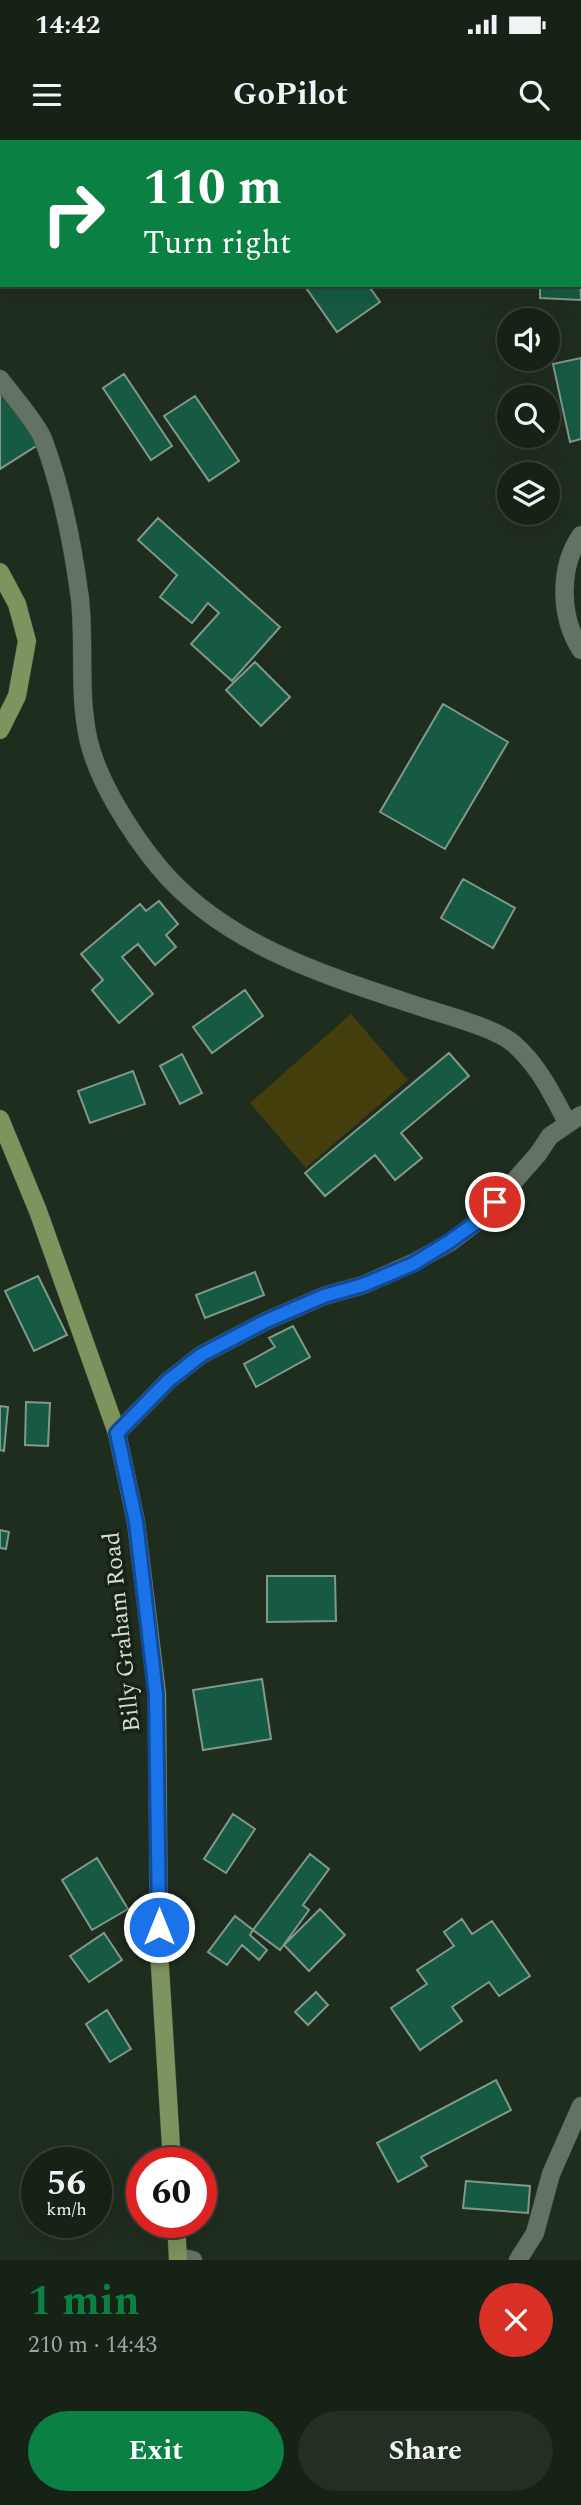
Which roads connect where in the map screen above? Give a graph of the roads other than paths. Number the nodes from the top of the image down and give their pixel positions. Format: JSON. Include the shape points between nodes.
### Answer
{"nodes":[{"id":1,"x":0,"y":379,"type":"edge"},
{"id":2,"x":581,"y":535,"type":"edge"},
{"id":3,"x":0,"y":572,"type":"edge"},
{"id":4,"x":581,"y":650,"type":"edge"},
{"id":5,"x":0,"y":730,"type":"edge"},
{"id":6,"x":0,"y":1119,"type":"edge"},
{"id":7,"x":574,"y":1119,"type":"edge"},
{"id":8,"x":117,"y":1433,"type":"junction"},
{"id":9,"x":581,"y":2106,"type":"edge"},
{"id":10,"x":171,"y":2147,"type":"edge"},
{"id":11,"x":179,"y":2238,"type":"edge"},
{"id":12,"x":183,"y":2259,"type":"edge"},
{"id":13,"x":518,"y":2260,"type":"edge"}],
"edges":[{"from":1,"to":7,"type":"street","via":[[42,436],[63,505],[80,600],[89,742],[112,801],[158,866],[191,900],[234,931],[295,962],[512,1042]]},
{"from":2,"to":4,"type":"street","via":[[564,580],[565,609]]},
{"from":3,"to":5,"type":"main road","via":[[17,604],[27,641],[17,696]]},
{"from":6,"to":8,"type":"main road","name":"Billy Graham Road","via":[[38,1210]]},
{"from":7,"to":8,"type":"street","via":[[550,1136],[481,1219],[449,1242],[413,1264],[324,1296],[201,1355]]},
{"from":8,"to":10,"type":"main road","name":"Billy Graham Road","via":[[136,1522],[156,1694],[159,1951]]},
{"from":9,"to":13,"type":"street","via":[[551,2174],[535,2232]]},
{"from":11,"to":12,"type":"main road"}]}
